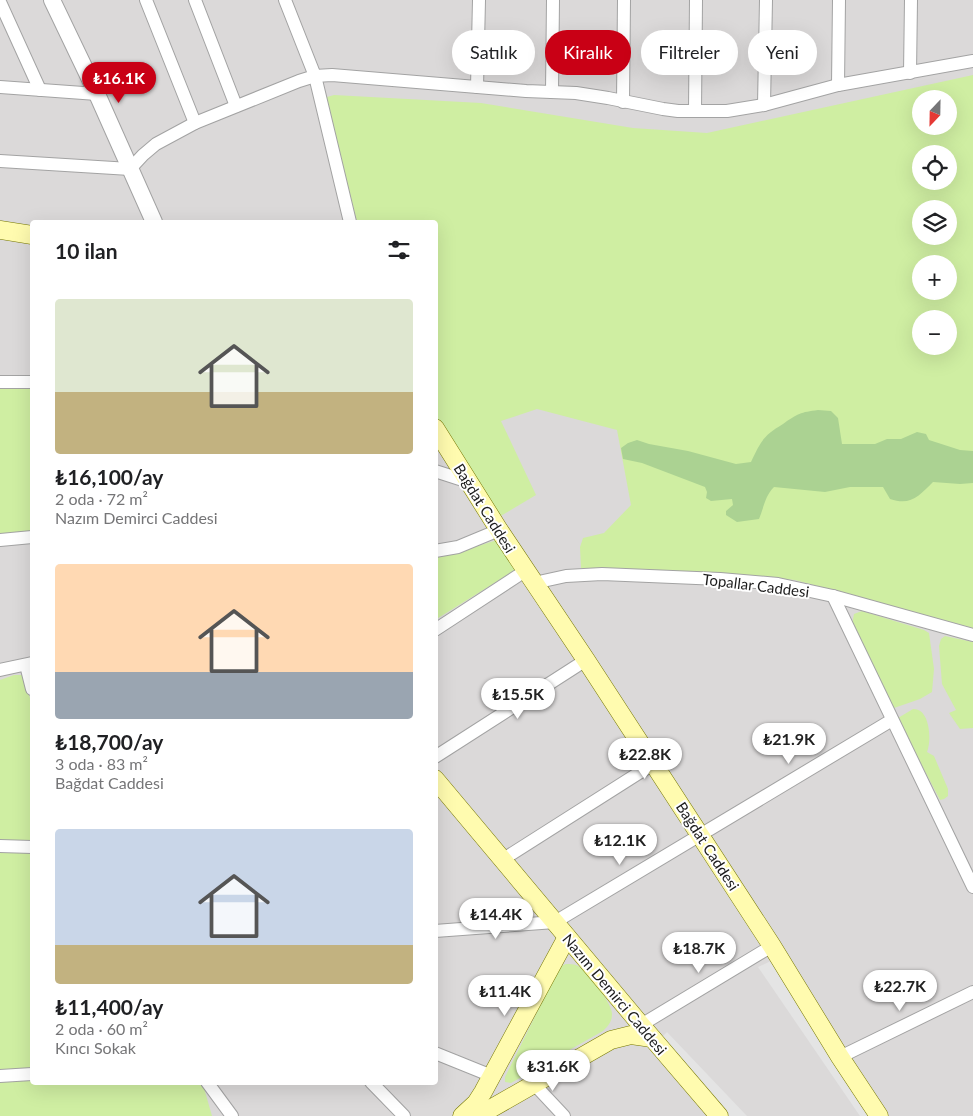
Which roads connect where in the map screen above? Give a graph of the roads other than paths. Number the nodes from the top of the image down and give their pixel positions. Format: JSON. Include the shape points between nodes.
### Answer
{"nodes":[{"id":1,"x":52,"y":0,"type":"edge"},
{"id":2,"x":146,"y":0,"type":"edge"},
{"id":3,"x":195,"y":0,"type":"edge"},
{"id":4,"x":285,"y":0,"type":"edge"},
{"id":5,"x":479,"y":0,"type":"edge"},
{"id":6,"x":553,"y":0,"type":"edge"},
{"id":7,"x":624,"y":0,"type":"edge"},
{"id":8,"x":696,"y":0,"type":"edge"},
{"id":9,"x":766,"y":0,"type":"edge"},
{"id":10,"x":839,"y":0,"type":"edge"},
{"id":11,"x":910,"y":0,"type":"edge"},
{"id":12,"x":0,"y":2,"type":"edge"},
{"id":13,"x":973,"y":61,"type":"edge"},
{"id":14,"x":910,"y":73,"type":"junction"},
{"id":15,"x":315,"y":76,"type":"junction"},
{"id":16,"x":838,"y":85,"type":"junction"},
{"id":17,"x":0,"y":87,"type":"edge"},
{"id":18,"x":477,"y":87,"type":"junction"},
{"id":19,"x":40,"y":90,"type":"junction"},
{"id":20,"x":552,"y":92,"type":"junction"},
{"id":21,"x":97,"y":94,"type":"junction"},
{"id":22,"x":623,"y":102,"type":"junction"},
{"id":23,"x":764,"y":105,"type":"junction"},
{"id":24,"x":236,"y":106,"type":"junction"},
{"id":25,"x":695,"y":111,"type":"junction"},
{"id":26,"x":195,"y":123,"type":"junction"},
{"id":27,"x":0,"y":161,"type":"edge"},
{"id":28,"x":130,"y":170,"type":"junction"},
{"id":29,"x":153,"y":220,"type":"edge"},
{"id":30,"x":350,"y":220,"type":"edge"},
{"id":31,"x":0,"y":230,"type":"edge"},
{"id":32,"x":30,"y":235,"type":"edge"},
{"id":33,"x":0,"y":382,"type":"edge"},
{"id":34,"x":30,"y":382,"type":"edge"},
{"id":35,"x":438,"y":433,"type":"edge"},
{"id":36,"x":438,"y":471,"type":"edge"},
{"id":37,"x":469,"y":482,"type":"junction"},
{"id":38,"x":499,"y":530,"type":"junction"},
{"id":39,"x":30,"y":537,"type":"edge"},
{"id":40,"x":0,"y":540,"type":"edge"},
{"id":41,"x":438,"y":550,"type":"edge"},
{"id":42,"x":529,"y":577,"type":"junction"},
{"id":43,"x":834,"y":596,"type":"junction"},
{"id":44,"x":438,"y":628,"type":"edge"},
{"id":45,"x":973,"y":635,"type":"edge"},
{"id":46,"x":586,"y":660,"type":"junction"},
{"id":47,"x":29,"y":664,"type":"edge"},
{"id":48,"x":0,"y":670,"type":"edge"},
{"id":49,"x":892,"y":720,"type":"junction"},
{"id":50,"x":438,"y":755,"type":"edge"},
{"id":51,"x":653,"y":764,"type":"junction"},
{"id":52,"x":438,"y":783,"type":"edge"},
{"id":53,"x":700,"y":834,"type":"junction"},
{"id":54,"x":0,"y":846,"type":"edge"},
{"id":55,"x":30,"y":847,"type":"edge"},
{"id":56,"x":502,"y":860,"type":"junction"},
{"id":57,"x":973,"y":887,"type":"edge"},
{"id":58,"x":555,"y":922,"type":"junction"},
{"id":59,"x":438,"y":931,"type":"edge"},
{"id":60,"x":567,"y":937,"type":"junction"},
{"id":61,"x":772,"y":946,"type":"junction"},
{"id":62,"x":973,"y":992,"type":"edge"},
{"id":63,"x":625,"y":1007,"type":"junction"},
{"id":64,"x":646,"y":1032,"type":"junction"},
{"id":65,"x":610,"y":1040,"type":"junction"},
{"id":66,"x":438,"y":1055,"type":"edge"},
{"id":67,"x":840,"y":1057,"type":"junction"},
{"id":68,"x":30,"y":1074,"type":"edge"},
{"id":69,"x":0,"y":1076,"type":"edge"},
{"id":70,"x":492,"y":1076,"type":"junction"},
{"id":71,"x":534,"y":1084,"type":"junction"},
{"id":72,"x":209,"y":1085,"type":"edge"},
{"id":73,"x":374,"y":1085,"type":"edge"},
{"id":74,"x":232,"y":1116,"type":"edge"},
{"id":75,"x":404,"y":1116,"type":"edge"},
{"id":76,"x":462,"y":1116,"type":"edge"},
{"id":77,"x":478,"y":1116,"type":"edge"},
{"id":78,"x":564,"y":1116,"type":"edge"},
{"id":79,"x":719,"y":1116,"type":"edge"},
{"id":80,"x":879,"y":1116,"type":"edge"}],
"edges":[{"from":1,"to":21,"type":"street"},
{"from":2,"to":26,"type":"street"},
{"from":3,"to":24,"type":"street"},
{"from":4,"to":15,"type":"street"},
{"from":5,"to":18,"type":"street"},
{"from":6,"to":20,"type":"street"},
{"from":7,"to":22,"type":"street"},
{"from":8,"to":25,"type":"street"},
{"from":9,"to":23,"type":"street"},
{"from":10,"to":16,"type":"street"},
{"from":11,"to":14,"type":"street"},
{"from":12,"to":19,"type":"street"},
{"from":13,"to":14,"type":"street"},
{"from":14,"to":16,"type":"street"},
{"from":15,"to":18,"type":"street"},
{"from":15,"to":24,"type":"street"},
{"from":15,"to":30,"type":"street"},
{"from":16,"to":23,"type":"street"},
{"from":17,"to":19,"type":"street"},
{"from":18,"to":20,"type":"street"},
{"from":19,"to":21,"type":"street"},
{"from":20,"to":22,"type":"street","via":[[593,95]]},
{"from":21,"to":28,"type":"street"},
{"from":22,"to":25,"type":"street"},
{"from":23,"to":25,"type":"street"},
{"from":24,"to":26,"type":"street"},
{"from":26,"to":28,"type":"street","via":[[156,144]]},
{"from":27,"to":28,"type":"street"},
{"from":28,"to":29,"type":"street"},
{"from":31,"to":32,"type":"main road"},
{"from":33,"to":34,"type":"street"},
{"from":35,"to":37,"type":"main road","name":"Bağdat Caddesi"},
{"from":36,"to":37,"type":"street"},
{"from":37,"to":38,"type":"main road","name":"Bağdat Caddesi"},
{"from":38,"to":41,"type":"street","via":[[458,547]]},
{"from":38,"to":42,"type":"main road","name":"Bağdat Caddesi"},
{"from":39,"to":40,"type":"street"},
{"from":42,"to":43,"type":"street","name":"Topallar Caddesi","via":[[602,574],[720,579],[778,584]]},
{"from":42,"to":44,"type":"street"},
{"from":42,"to":46,"type":"main road","name":"Bağdat Caddesi"},
{"from":43,"to":45,"type":"street","name":"Topallar Caddesi"},
{"from":43,"to":49,"type":"street"},
{"from":46,"to":50,"type":"street"},
{"from":46,"to":51,"type":"main road","name":"Bağdat Caddesi"},
{"from":47,"to":48,"type":"street"},
{"from":49,"to":53,"type":"street"},
{"from":49,"to":57,"type":"street"},
{"from":51,"to":53,"type":"main road","name":"Bağdat Caddesi"},
{"from":51,"to":56,"type":"street"},
{"from":52,"to":56,"type":"main road","name":"Nazım Demirci Caddesi"},
{"from":53,"to":58,"type":"street"},
{"from":53,"to":61,"type":"main road","name":"Bağdat Caddesi"},
{"from":54,"to":55,"type":"street"},
{"from":56,"to":58,"type":"main road","name":"Nazım Demirci Caddesi"},
{"from":58,"to":59,"type":"street"},
{"from":58,"to":60,"type":"main road","name":"Nazım Demirci Caddesi"},
{"from":60,"to":63,"type":"main road","name":"Nazım Demirci Caddesi"},
{"from":60,"to":70,"type":"main road"},
{"from":61,"to":64,"type":"street"},
{"from":61,"to":67,"type":"main road","name":"Bağdat Caddesi"},
{"from":62,"to":67,"type":"street"},
{"from":63,"to":64,"type":"main road","name":"Nazım Demirci Caddesi"},
{"from":63,"to":65,"type":"main road","via":[[620,1025]]},
{"from":64,"to":65,"type":"main road"},
{"from":64,"to":79,"type":"main road","name":"Nazım Demirci Caddesi"},
{"from":65,"to":71,"type":"main road"},
{"from":66,"to":70,"type":"street"},
{"from":67,"to":80,"type":"main road","name":"Bağdat Caddesi"},
{"from":68,"to":69,"type":"street"},
{"from":70,"to":76,"type":"main road","via":[[476,1103]]},
{"from":71,"to":77,"type":"main road"},
{"from":71,"to":78,"type":"street"},
{"from":72,"to":74,"type":"street"},
{"from":73,"to":75,"type":"street"}]}
